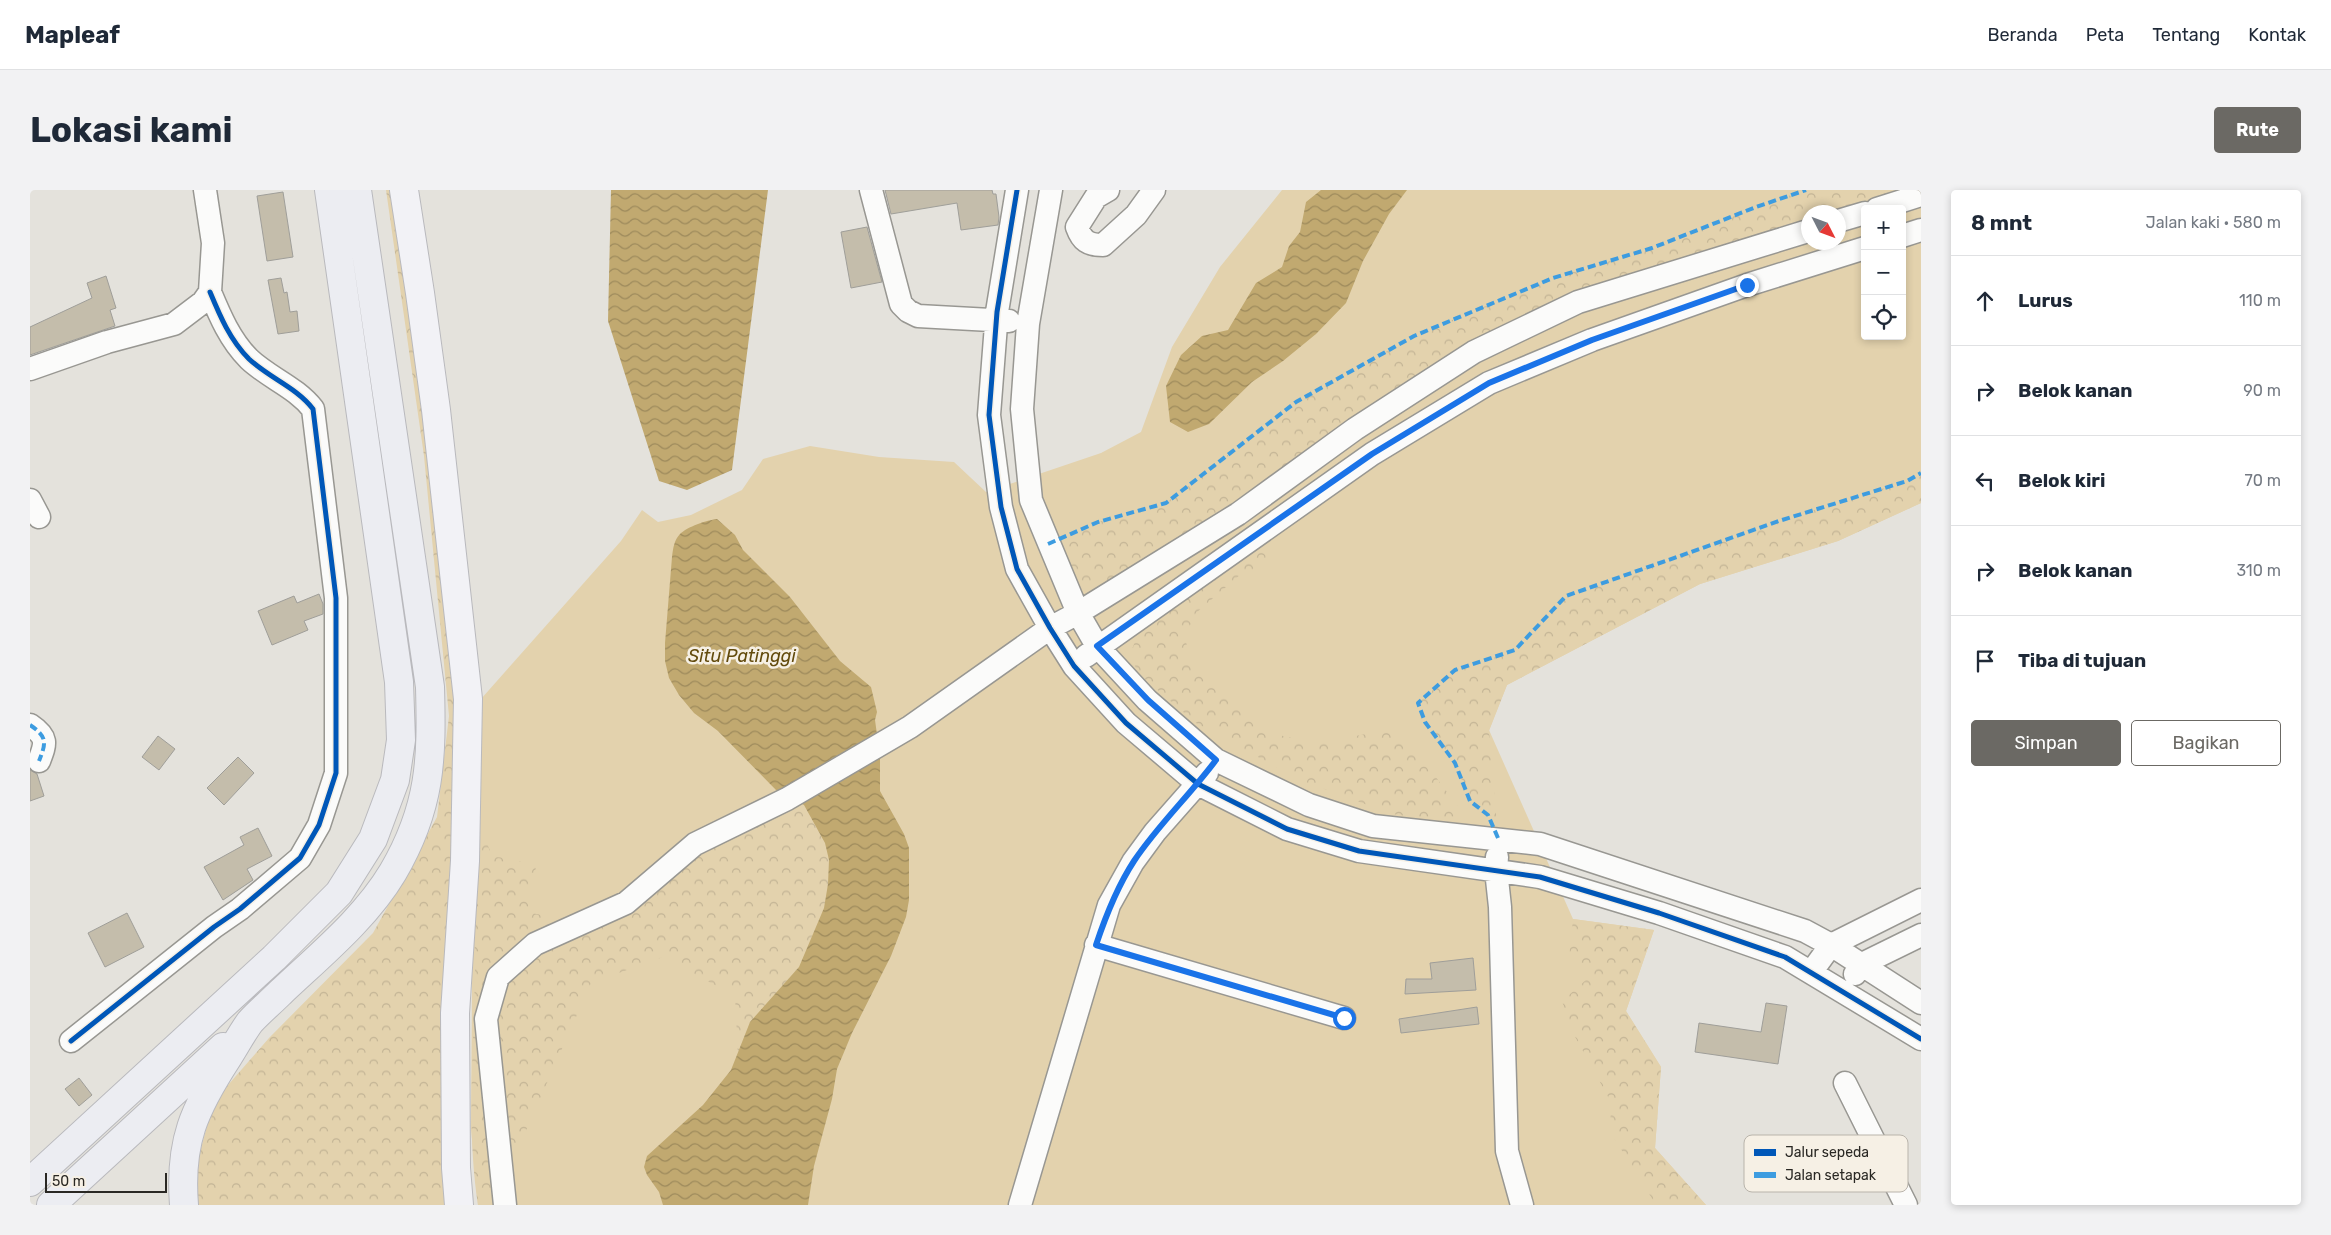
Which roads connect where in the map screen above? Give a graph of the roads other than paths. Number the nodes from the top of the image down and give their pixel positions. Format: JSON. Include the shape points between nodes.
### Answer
{"nodes":[{"id":1,"x":205,"y":190,"type":"edge"},
{"id":2,"x":329,"y":190,"type":"edge"},
{"id":3,"x":357,"y":190,"type":"edge"},
{"id":4,"x":404,"y":190,"type":"edge"},
{"id":5,"x":871,"y":190,"type":"edge"},
{"id":6,"x":1017,"y":190,"type":"edge"},
{"id":7,"x":1051,"y":190,"type":"edge"},
{"id":8,"x":1108,"y":190,"type":"edge"},
{"id":9,"x":1154,"y":190,"type":"edge"},
{"id":10,"x":1921,"y":195,"type":"edge"},
{"id":11,"x":1890,"y":205,"type":"edge"},
{"id":12,"x":1861,"y":214,"type":"edge"},
{"id":13,"x":1846,"y":219,"type":"edge"},
{"id":14,"x":1921,"y":230,"type":"edge"},
{"id":15,"x":1801,"y":233,"type":"edge"},
{"id":16,"x":1906,"y":235,"type":"edge"},
{"id":17,"x":1861,"y":249,"type":"edge"},
{"id":18,"x":210,"y":292,"type":"junction"},
{"id":19,"x":996,"y":318,"type":"junction"},
{"id":20,"x":1028,"y":324,"type":"junction"},
{"id":21,"x":30,"y":369,"type":"edge"},
{"id":22,"x":1078,"y":613,"type":"junction"},
{"id":23,"x":1050,"y":628,"type":"junction"},
{"id":24,"x":1097,"y":646,"type":"junction"},
{"id":25,"x":1074,"y":666,"type":"junction"},
{"id":26,"x":30,"y":725,"type":"edge"},
{"id":27,"x":1216,"y":760,"type":"junction"},
{"id":28,"x":39,"y":761,"type":"dead end"},
{"id":29,"x":1198,"y":784,"type":"junction"},
{"id":30,"x":1498,"y":838,"type":"junction"},
{"id":31,"x":1496,"y":870,"type":"junction"},
{"id":32,"x":1921,"y":900,"type":"edge"},
{"id":33,"x":1921,"y":935,"type":"edge"},
{"id":34,"x":1096,"y":945,"type":"junction"},
{"id":35,"x":1831,"y":945,"type":"junction"},
{"id":36,"x":1862,"y":964,"type":"junction"},
{"id":37,"x":1812,"y":971,"type":"junction"},
{"id":38,"x":1842,"y":991,"type":"junction"},
{"id":39,"x":1921,"y":1003,"type":"edge"},
{"id":40,"x":1344,"y":1018,"type":"dead end"},
{"id":41,"x":250,"y":1022,"type":"junction"},
{"id":42,"x":1921,"y":1039,"type":"edge"},
{"id":43,"x":72,"y":1041,"type":"dead end"},
{"id":44,"x":1845,"y":1084,"type":"dead end"},
{"id":45,"x":1871,"y":1135,"type":"edge"},
{"id":46,"x":36,"y":1177,"type":"edge"},
{"id":47,"x":1899,"y":1192,"type":"edge"},
{"id":48,"x":55,"y":1201,"type":"edge"},
{"id":49,"x":184,"y":1205,"type":"edge"},
{"id":50,"x":459,"y":1205,"type":"edge"},
{"id":51,"x":505,"y":1205,"type":"edge"},
{"id":52,"x":1020,"y":1205,"type":"edge"},
{"id":53,"x":1522,"y":1205,"type":"edge"},
{"id":54,"x":1906,"y":1205,"type":"edge"}],
"edges":[{"from":1,"to":18,"type":"street","via":[[213,243]]},
{"from":2,"to":46,"type":"highway","via":[[399,682],[401,740],[395,780],[373,839],[339,893],[274,958]]},
{"from":3,"to":41,"type":"highway","via":[[430,687],[432,742],[428,786],[414,831],[392,873],[358,918]]},
{"from":4,"to":50,"type":"main road","via":[[436,410],[468,699],[465,861],[455,1013]]},
{"from":5,"to":19,"type":"street","via":[[901,304],[918,316]]},
{"from":6,"to":19,"type":"street"},
{"from":7,"to":20,"type":"street"},
{"from":8,"to":9,"type":"street","via":[[1096,197],[1077,227],[1081,238],[1090,245],[1103,245],[1136,215]]},
{"from":10,"to":11,"type":"street"},
{"from":12,"to":13,"type":"street"},
{"from":14,"to":16,"type":"street"},
{"from":15,"to":22,"type":"street","via":[[1578,302],[1474,352],[1355,429],[1238,514]]},
{"from":17,"to":24,"type":"street","via":[[1747,285],[1592,340],[1489,383],[1372,454]]},
{"from":18,"to":21,"type":"street","via":[[203,302],[174,324],[107,342]]},
{"from":18,"to":43,"type":"street","via":[[221,320],[250,359],[303,396],[314,409],[336,598],[336,773],[319,826],[300,858]]},
{"from":19,"to":20,"type":"street"},
{"from":19,"to":23,"type":"street","via":[[989,415],[1001,506],[1017,569]]},
{"from":20,"to":22,"type":"street","via":[[1022,409],[1031,500]]},
{"from":22,"to":23,"type":"street"},
{"from":22,"to":24,"type":"street"},
{"from":23,"to":25,"type":"street"},
{"from":23,"to":51,"type":"street","via":[[910,727],[787,799],[695,844],[626,903],[535,944],[498,977],[486,1019]]},
{"from":24,"to":25,"type":"street"},
{"from":24,"to":27,"type":"street","via":[[1148,700]]},
{"from":25,"to":29,"type":"street","via":[[1126,723]]},
{"from":26,"to":28,"type":"street","via":[[43,736],[46,745]]},
{"from":27,"to":29,"type":"street"},
{"from":27,"to":30,"type":"street","via":[[1309,805],[1373,826]]},
{"from":29,"to":31,"type":"street","via":[[1287,829],[1359,851]]},
{"from":29,"to":34,"type":"street","via":[[1133,862],[1109,906]]},
{"from":30,"to":31,"type":"street"},
{"from":30,"to":35,"type":"street","via":[[1540,844],[1805,931]]},
{"from":31,"to":37,"type":"street","via":[[1540,877],[1659,913],[1785,957]]},
{"from":31,"to":53,"type":"street","via":[[1500,907],[1507,1151]]},
{"from":32,"to":35,"type":"street"},
{"from":33,"to":36,"type":"street"},
{"from":34,"to":40,"type":"street"},
{"from":34,"to":52,"type":"street"},
{"from":35,"to":36,"type":"street"},
{"from":35,"to":37,"type":"street"},
{"from":36,"to":38,"type":"street"},
{"from":36,"to":39,"type":"street"},
{"from":37,"to":38,"type":"street"},
{"from":38,"to":42,"type":"street"},
{"from":41,"to":48,"type":"highway"},
{"from":41,"to":49,"type":"highway","via":[[210,1084],[191,1123],[182,1173]]},
{"from":44,"to":45,"type":"street"},
{"from":47,"to":54,"type":"street"}]}
